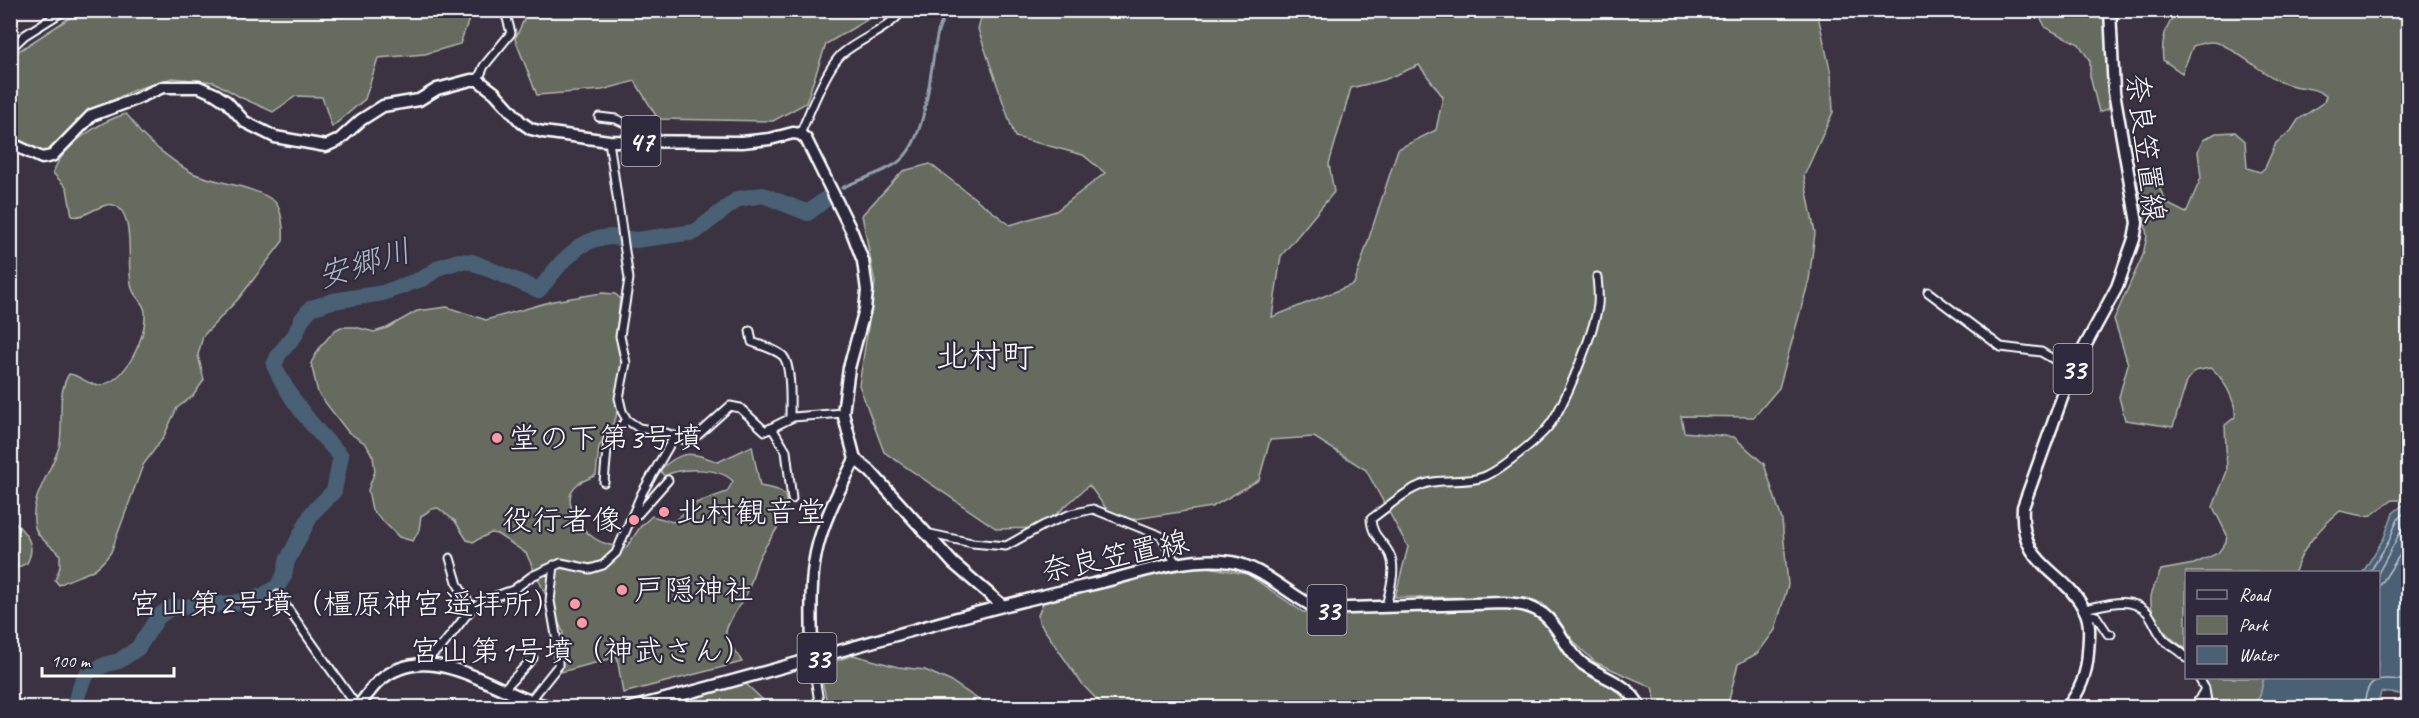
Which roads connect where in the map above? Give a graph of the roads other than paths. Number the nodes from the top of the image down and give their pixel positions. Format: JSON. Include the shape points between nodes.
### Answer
{"nodes":[{"id":1,"x":66,"y":10,"type":"edge"},
{"id":2,"x":903,"y":10,"type":"edge"},
{"id":3,"x":2110,"y":10,"type":"edge"},
{"id":4,"x":505,"y":11,"type":"edge"},
{"id":5,"x":10,"y":49,"type":"edge"},
{"id":6,"x":478,"y":80,"type":"junction"},
{"id":7,"x":599,"y":117,"type":"dead end"},
{"id":8,"x":800,"y":134,"type":"junction"},
{"id":9,"x":609,"y":141,"type":"junction"},
{"id":10,"x":664,"y":141,"type":"junction"},
{"id":11,"x":10,"y":143,"type":"edge"},
{"id":12,"x":1596,"y":278,"type":"dead end"},
{"id":13,"x":1928,"y":292,"type":"dead end"},
{"id":14,"x":750,"y":331,"type":"dead end"},
{"id":15,"x":2072,"y":370,"type":"junction"},
{"id":16,"x":843,"y":413,"type":"junction"},
{"id":17,"x":790,"y":418,"type":"junction"},
{"id":18,"x":627,"y":420,"type":"junction"},
{"id":19,"x":772,"y":428,"type":"junction"},
{"id":20,"x":674,"y":437,"type":"junction"},
{"id":21,"x":855,"y":459,"type":"junction"},
{"id":22,"x":668,"y":480,"type":"dead end"},
{"id":23,"x":604,"y":482,"type":"dead end"},
{"id":24,"x":792,"y":499,"type":"dead end"},
{"id":25,"x":632,"y":516,"type":"junction"},
{"id":26,"x":926,"y":533,"type":"junction"},
{"id":27,"x":450,"y":558,"type":"dead end"},
{"id":28,"x":1175,"y":562,"type":"junction"},
{"id":29,"x":554,"y":566,"type":"junction"},
{"id":30,"x":278,"y":595,"type":"dead end"},
{"id":31,"x":1002,"y":604,"type":"junction"},
{"id":32,"x":472,"y":608,"type":"junction"},
{"id":33,"x":1386,"y":608,"type":"junction"},
{"id":34,"x":2085,"y":612,"type":"junction"},
{"id":35,"x":2111,"y":634,"type":"dead end"},
{"id":36,"x":2185,"y":656,"type":"edge"},
{"id":37,"x":533,"y":658,"type":"dead end"},
{"id":38,"x":812,"y":659,"type":"junction"},
{"id":39,"x":420,"y":664,"type":"junction"},
{"id":40,"x":2200,"y":679,"type":"edge"},
{"id":41,"x":504,"y":689,"type":"junction"},
{"id":42,"x":2205,"y":689,"type":"junction"},
{"id":43,"x":530,"y":701,"type":"junction"},
{"id":44,"x":358,"y":708,"type":"edge"},
{"id":45,"x":555,"y":708,"type":"edge"},
{"id":46,"x":630,"y":708,"type":"edge"},
{"id":47,"x":820,"y":708,"type":"edge"},
{"id":48,"x":1641,"y":708,"type":"edge"},
{"id":49,"x":2066,"y":708,"type":"edge"},
{"id":50,"x":2194,"y":708,"type":"edge"},
{"id":51,"x":2208,"y":708,"type":"edge"}],
"edges":[{"from":1,"to":5,"type":"street"},
{"from":2,"to":8,"type":"street","via":[[886,28],[842,54]]},
{"from":3,"to":15,"type":"main road","name":"奈良笠置線","number":"33","via":[[2114,93],[2137,223],[2117,287]]},
{"from":4,"to":6,"type":"street","via":[[511,33],[484,66]]},
{"from":6,"to":9,"type":"main road","number":"47","via":[[531,129]]},
{"from":6,"to":11,"type":"main road","via":[[437,89],[419,100],[382,106],[327,146],[276,137],[245,122],[227,102],[199,87],[163,87],[92,115],[52,156],[42,158]]},
{"from":7,"to":10,"type":"street","via":[[616,119]]},
{"from":8,"to":10,"type":"main road","number":"47","via":[[742,142]]},
{"from":8,"to":16,"type":"main road","via":[[852,232],[866,281],[865,309],[849,368]]},
{"from":9,"to":10,"type":"main road","number":"47"},
{"from":9,"to":18,"type":"street","via":[[629,279],[620,336],[626,363],[619,398]]},
{"from":12,"to":33,"type":"street","via":[[1598,305],[1592,327],[1548,427],[1484,477],[1417,486],[1371,519],[1371,531],[1391,556],[1393,566]]},
{"from":13,"to":15,"type":"street","via":[[2001,347],[2041,352]]},
{"from":14,"to":17,"type":"street","via":[[752,342],[785,358]]},
{"from":15,"to":34,"type":"main road","name":"奈良笠置線","number":"33","via":[[2023,507],[2022,522],[2031,551]]},
{"from":16,"to":17,"type":"street"},
{"from":16,"to":21,"type":"main road"},
{"from":17,"to":19,"type":"street"},
{"from":18,"to":20,"type":"street","via":[[639,428]]},
{"from":18,"to":23,"type":"street","via":[[608,439]]},
{"from":19,"to":20,"type":"street","via":[[765,431],[734,405],[698,435],[685,440]]},
{"from":19,"to":24,"type":"street","via":[[786,451]]},
{"from":20,"to":25,"type":"street"},
{"from":21,"to":26,"type":"main road"},
{"from":21,"to":38,"type":"main road","via":[[816,553]]},
{"from":22,"to":25,"type":"street"},
{"from":25,"to":29,"type":"street","via":[[616,553],[603,565],[590,569],[561,562]]},
{"from":26,"to":28,"type":"street","via":[[1006,546],[1053,521],[1093,509],[1161,536]]},
{"from":26,"to":31,"type":"main road","via":[[972,581]]},
{"from":27,"to":32,"type":"street","via":[[458,585]]},
{"from":28,"to":31,"type":"main road","name":"奈良笠置線","number":"33"},
{"from":28,"to":33,"type":"main road","name":"奈良笠置線","number":"33","via":[[1232,562],[1251,568],[1318,609]]},
{"from":29,"to":32,"type":"street"},
{"from":29,"to":43,"type":"street","via":[[550,601],[558,666]]},
{"from":30,"to":44,"type":"street"},
{"from":31,"to":38,"type":"main road","name":"奈良笠置線","number":"33"},
{"from":32,"to":39,"type":"street","via":[[443,645]]},
{"from":33,"to":48,"type":"main road","name":"奈良笠置線","number":"33","via":[[1526,604],[1544,615],[1583,664],[1619,682],[1634,695]]},
{"from":34,"to":35,"type":"street","via":[[2096,616]]},
{"from":34,"to":36,"type":"street","via":[[2135,602],[2148,613],[2162,638]]},
{"from":34,"to":49,"type":"main road","via":[[2089,631],[2087,666],[2074,699]]},
{"from":37,"to":41,"type":"street"},
{"from":38,"to":46,"type":"main road","name":"奈良笠置線","number":"33"},
{"from":38,"to":47,"type":"street"},
{"from":39,"to":41,"type":"main road","via":[[458,669]]},
{"from":39,"to":44,"type":"main road","via":[[407,666],[378,682]]},
{"from":40,"to":42,"type":"street"},
{"from":41,"to":43,"type":"main road"},
{"from":42,"to":50,"type":"street"},
{"from":42,"to":51,"type":"street"},
{"from":43,"to":45,"type":"main road"}]}
